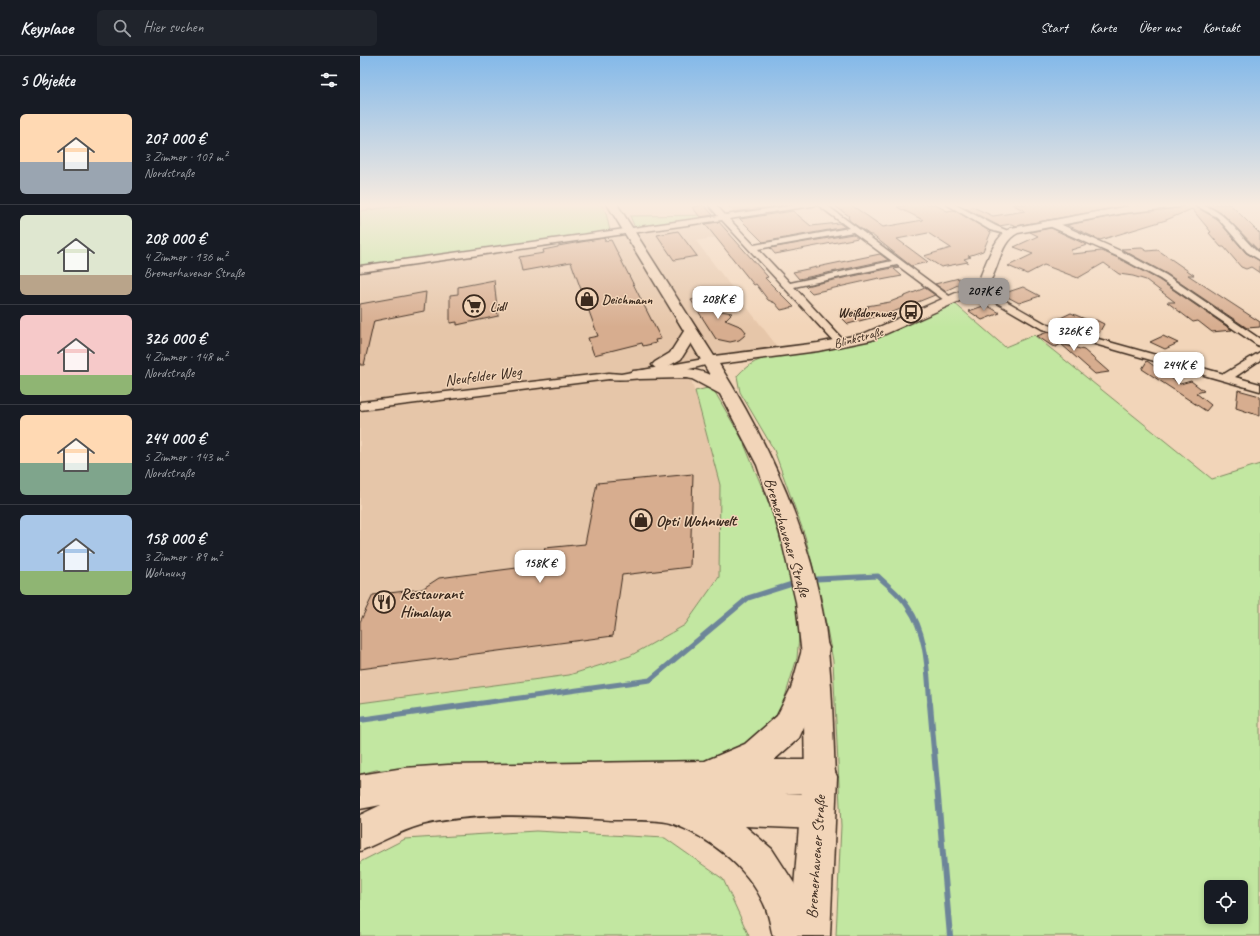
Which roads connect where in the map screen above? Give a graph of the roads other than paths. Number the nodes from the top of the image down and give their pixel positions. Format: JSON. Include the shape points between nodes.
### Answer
{"nodes":[{"id":1,"x":524,"y":245,"type":"edge"},
{"id":2,"x":637,"y":245,"type":"edge"},
{"id":3,"x":750,"y":245,"type":"edge"},
{"id":4,"x":769,"y":245,"type":"edge"},
{"id":5,"x":876,"y":245,"type":"edge"},
{"id":6,"x":1001,"y":245,"type":"edge"},
{"id":7,"x":1100,"y":245,"type":"edge"},
{"id":8,"x":1246,"y":245,"type":"edge"},
{"id":9,"x":753,"y":248,"type":"junction"},
{"id":10,"x":1260,"y":258,"type":"edge"},
{"id":11,"x":899,"y":262,"type":"junction"},
{"id":12,"x":360,"y":269,"type":"edge"},
{"id":13,"x":788,"y":286,"type":"junction"},
{"id":14,"x":978,"y":288,"type":"junction"},
{"id":15,"x":952,"y":301,"type":"junction"},
{"id":16,"x":691,"y":331,"type":"junction"},
{"id":17,"x":841,"y":343,"type":"junction"},
{"id":18,"x":1260,"y":344,"type":"edge"},
{"id":19,"x":760,"y":354,"type":"junction"},
{"id":20,"x":1260,"y":355,"type":"edge"},
{"id":21,"x":709,"y":361,"type":"junction"},
{"id":22,"x":660,"y":366,"type":"junction"},
{"id":23,"x":639,"y":374,"type":"junction"},
{"id":24,"x":609,"y":376,"type":"junction"},
{"id":25,"x":1225,"y":379,"type":"junction"},
{"id":26,"x":1260,"y":388,"type":"edge"},
{"id":27,"x":726,"y":390,"type":"junction"},
{"id":28,"x":360,"y":406,"type":"edge"},
{"id":29,"x":815,"y":648,"type":"junction"},
{"id":30,"x":708,"y":776,"type":"junction"},
{"id":31,"x":820,"y":777,"type":"junction"},
{"id":32,"x":360,"y":792,"type":"edge"},
{"id":33,"x":670,"y":805,"type":"junction"},
{"id":34,"x":818,"y":812,"type":"junction"},
{"id":35,"x":360,"y":833,"type":"edge"},
{"id":36,"x":793,"y":936,"type":"edge"},
{"id":37,"x":810,"y":936,"type":"edge"}],
"edges":[{"from":1,"to":12,"type":"street"},
{"from":2,"to":16,"type":"street","name":"Bremerhavener Straße"},
{"from":3,"to":9,"type":"street"},
{"from":4,"to":9,"type":"street"},
{"from":5,"to":11,"type":"street"},
{"from":6,"to":14,"type":"street","via":[[983,284]]},
{"from":7,"to":18,"type":"street","via":[[1163,277]]},
{"from":8,"to":10,"type":"street"},
{"from":9,"to":13,"type":"street"},
{"from":11,"to":13,"type":"street"},
{"from":11,"to":15,"type":"street"},
{"from":13,"to":17,"type":"street"},
{"from":14,"to":15,"type":"street","name":"Blinkstraße"},
{"from":14,"to":25,"type":"street","via":[[1045,327]]},
{"from":15,"to":17,"type":"street","name":"Blinkstraße","via":[[867,337]]},
{"from":16,"to":21,"type":"street","name":"Bremerhavener Straße"},
{"from":16,"to":22,"type":"street","via":[[676,356]]},
{"from":17,"to":19,"type":"street","name":"Blinkstraße"},
{"from":19,"to":21,"type":"street","name":"Blinkstraße"},
{"from":19,"to":27,"type":"street","via":[[734,371]]},
{"from":20,"to":25,"type":"street"},
{"from":21,"to":22,"type":"street","name":"Neufelder Weg","via":[[690,360]]},
{"from":21,"to":23,"type":"street","name":"Neufelder Weg"},
{"from":21,"to":27,"type":"street","name":"Bremerhavener Straße"},
{"from":22,"to":24,"type":"street","name":"Neufelder Weg"},
{"from":23,"to":24,"type":"street","name":"Neufelder Weg"},
{"from":23,"to":27,"type":"street","via":[[697,375]]},
{"from":24,"to":28,"type":"street","name":"Neufelder Weg"},
{"from":25,"to":26,"type":"street"},
{"from":27,"to":29,"type":"street","name":"Bremerhavener Straße","via":[[766,464],[782,507],[809,602]]},
{"from":29,"to":30,"type":"main road","via":[[805,692],[788,726],[756,756]]},
{"from":29,"to":31,"type":"street","name":"Bremerhavener Straße","via":[[820,724]]},
{"from":30,"to":31,"type":"main road"},
{"from":30,"to":32,"type":"main road","via":[[447,782]]},
{"from":31,"to":34,"type":"main road","name":"Bremerhavener Straße"},
{"from":33,"to":34,"type":"main road"},
{"from":33,"to":35,"type":"main road","via":[[495,798],[422,808],[380,821]]},
{"from":33,"to":36,"type":"main road","via":[[724,830],[759,862],[781,896]]},
{"from":34,"to":37,"type":"main road","name":"Bremerhavener Straße"}]}
